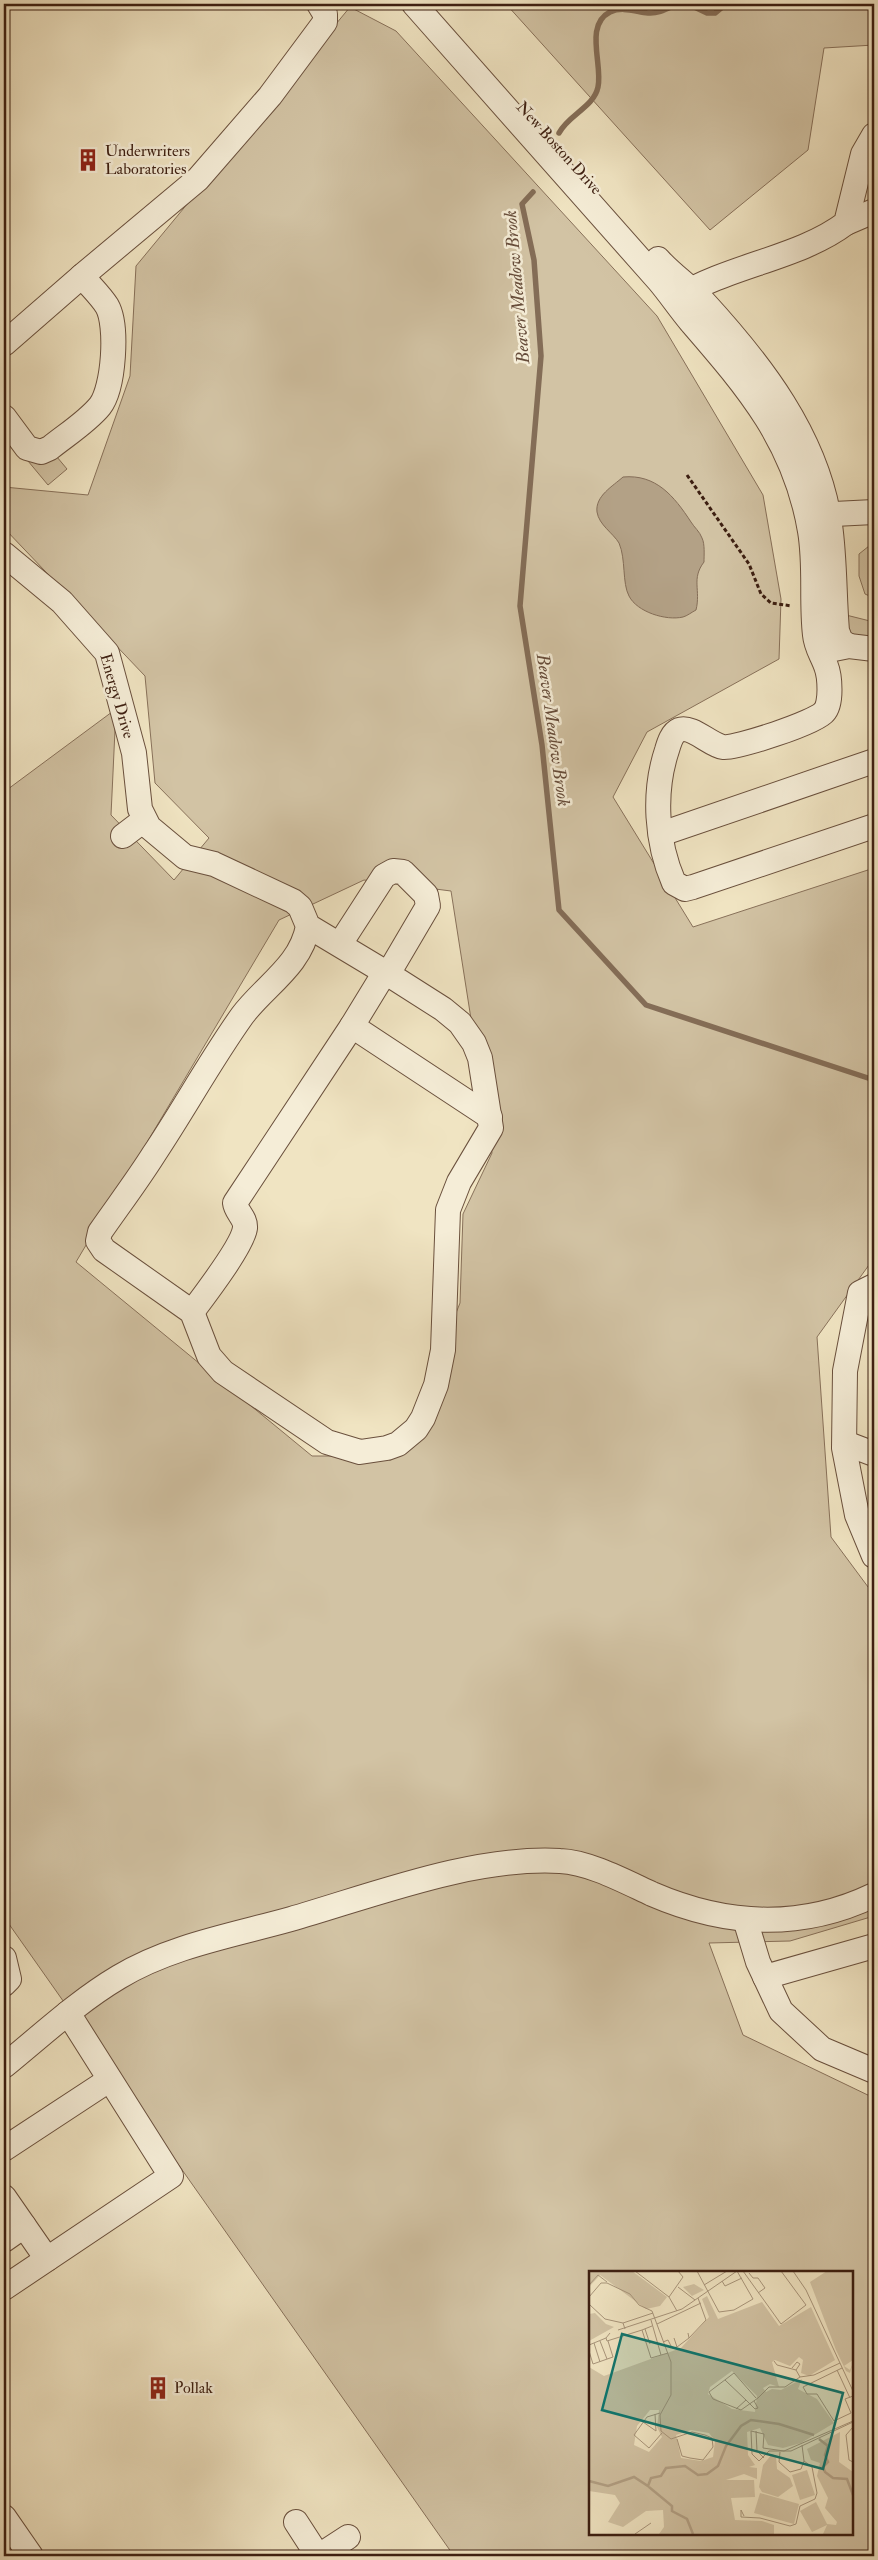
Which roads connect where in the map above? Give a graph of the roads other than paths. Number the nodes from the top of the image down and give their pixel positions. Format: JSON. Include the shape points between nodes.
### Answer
{"nodes":[{"id":1,"x":319,"y":4,"type":"edge"},
{"id":2,"x":414,"y":4,"type":"edge"},
{"id":3,"x":430,"y":4,"type":"edge"},
{"id":4,"x":874,"y":134,"type":"edge"},
{"id":5,"x":874,"y":211,"type":"edge"},
{"id":6,"x":846,"y":223,"type":"junction"},
{"id":7,"x":82,"y":276,"type":"junction"},
{"id":8,"x":683,"y":294,"type":"junction"},
{"id":9,"x":4,"y":344,"type":"edge"},
{"id":10,"x":4,"y":417,"type":"edge"},
{"id":11,"x":874,"y":512,"type":"edge"},
{"id":12,"x":818,"y":515,"type":"junction"},
{"id":13,"x":4,"y":554,"type":"edge"},
{"id":14,"x":849,"y":646,"type":"junction"},
{"id":15,"x":874,"y":649,"type":"edge"},
{"id":16,"x":828,"y":672,"type":"junction"},
{"id":17,"x":874,"y":761,"type":"edge"},
{"id":18,"x":144,"y":820,"type":"junction"},
{"id":19,"x":874,"y":826,"type":"edge"},
{"id":20,"x":661,"y":834,"type":"junction"},
{"id":21,"x":123,"y":836,"type":"dead end"},
{"id":22,"x":308,"y":926,"type":"junction"},
{"id":23,"x":340,"y":944,"type":"junction"},
{"id":24,"x":387,"y":973,"type":"junction"},
{"id":25,"x":352,"y":1026,"type":"junction"},
{"id":26,"x":490,"y":1117,"type":"junction"},
{"id":27,"x":874,"y":1286,"type":"edge"},
{"id":28,"x":192,"y":1312,"type":"junction"},
{"id":29,"x":844,"y":1443,"type":"junction"},
{"id":30,"x":874,"y":1454,"type":"edge"},
{"id":31,"x":867,"y":1515,"type":"edge"},
{"id":32,"x":874,"y":1556,"type":"edge"},
{"id":33,"x":874,"y":1895,"type":"edge"},
{"id":34,"x":745,"y":1919,"type":"junction"},
{"id":35,"x":874,"y":1946,"type":"edge"},
{"id":36,"x":4,"y":1958,"type":"edge"},
{"id":37,"x":765,"y":1977,"type":"junction"},
{"id":38,"x":4,"y":1984,"type":"edge"},
{"id":39,"x":68,"y":2014,"type":"junction"},
{"id":40,"x":4,"y":2066,"type":"edge"},
{"id":41,"x":874,"y":2070,"type":"edge"},
{"id":42,"x":109,"y":2080,"type":"junction"},
{"id":43,"x":4,"y":2149,"type":"edge"},
{"id":44,"x":4,"y":2197,"type":"edge"},
{"id":45,"x":24,"y":2226,"type":"junction"},
{"id":46,"x":4,"y":2240,"type":"edge"},
{"id":47,"x":47,"y":2259,"type":"junction"},
{"id":48,"x":4,"y":2288,"type":"edge"},
{"id":49,"x":4,"y":2517,"type":"edge"},
{"id":50,"x":296,"y":2522,"type":"dead end"},
{"id":51,"x":348,"y":2537,"type":"dead end"},
{"id":52,"x":31,"y":2556,"type":"edge"},
{"id":53,"x":318,"y":2556,"type":"edge"}],
"edges":[{"from":1,"to":7,"type":"street","via":[[325,14],[325,22],[270,96],[198,179]]},
{"from":2,"to":8,"type":"street","name":"New Boston Drive","via":[[659,281]]},
{"from":3,"to":8,"type":"street","name":"New Boston Drive","via":[[670,272]]},
{"from":4,"to":6,"type":"street","via":[[863,154]]},
{"from":5,"to":6,"type":"street"},
{"from":6,"to":8,"type":"street","via":[[816,242],[708,281]]},
{"from":7,"to":9,"type":"street"},
{"from":7,"to":10,"type":"street","via":[[106,305],[109,314],[113,364],[104,399],[90,415],[41,452],[27,448]]},
{"from":8,"to":12,"type":"street","via":[[738,342],[779,396],[814,465]]},
{"from":11,"to":12,"type":"street"},
{"from":12,"to":14,"type":"street","via":[[836,631]]},
{"from":12,"to":16,"type":"street","via":[[814,565],[815,635]]},
{"from":13,"to":18,"type":"street","name":"Energy Drive","via":[[62,602],[106,653],[134,753]]},
{"from":14,"to":15,"type":"street"},
{"from":14,"to":16,"type":"street","via":[[830,652]]},
{"from":16,"to":20,"type":"street","via":[[827,708],[810,722],[726,748],[687,730],[676,731],[660,778]]},
{"from":17,"to":20,"type":"street"},
{"from":18,"to":21,"type":"street"},
{"from":18,"to":22,"type":"street","via":[[158,836],[186,857],[214,864],[293,901]]},
{"from":19,"to":20,"type":"street","via":[[685,888],[673,880]]},
{"from":22,"to":23,"type":"street"},
{"from":22,"to":28,"type":"street","via":[[294,961],[243,1015],[98,1236],[104,1250]]},
{"from":23,"to":24,"type":"street"},
{"from":23,"to":24,"type":"street","via":[[384,876],[393,871],[403,872],[426,895],[428,906]]},
{"from":24,"to":25,"type":"street"},
{"from":24,"to":26,"type":"street","via":[[443,1009],[470,1036],[480,1058]]},
{"from":25,"to":26,"type":"street"},
{"from":25,"to":28,"type":"street","via":[[235,1203],[244,1219],[245,1230]]},
{"from":26,"to":28,"type":"street","via":[[489,1133],[459,1182],[448,1210],[443,1350],[436,1385],[416,1429],[398,1444],[360,1452],[339,1447],[317,1436],[216,1365],[209,1356]]},
{"from":27,"to":29,"type":"street","via":[[860,1293],[858,1301],[845,1371]]},
{"from":29,"to":30,"type":"street"},
{"from":29,"to":31,"type":"street"},
{"from":31,"to":32,"type":"street"},
{"from":33,"to":34,"type":"street","via":[[815,1914],[762,1921]]},
{"from":34,"to":37,"type":"street"},
{"from":34,"to":39,"type":"street","via":[[710,1915],[603,1873],[563,1861],[515,1861],[448,1874],[164,1955],[119,1977]]},
{"from":35,"to":37,"type":"street"},
{"from":36,"to":38,"type":"street","via":[[9,1979]]},
{"from":37,"to":41,"type":"street","via":[[781,2011],[822,2049]]},
{"from":39,"to":40,"type":"street"},
{"from":39,"to":42,"type":"street"},
{"from":42,"to":43,"type":"street"},
{"from":42,"to":47,"type":"street","via":[[171,2176]]},
{"from":44,"to":45,"type":"street"},
{"from":45,"to":46,"type":"street"},
{"from":45,"to":47,"type":"street"},
{"from":47,"to":48,"type":"street"},
{"from":49,"to":52,"type":"street"},
{"from":50,"to":53,"type":"street"},
{"from":51,"to":53,"type":"street"}]}
